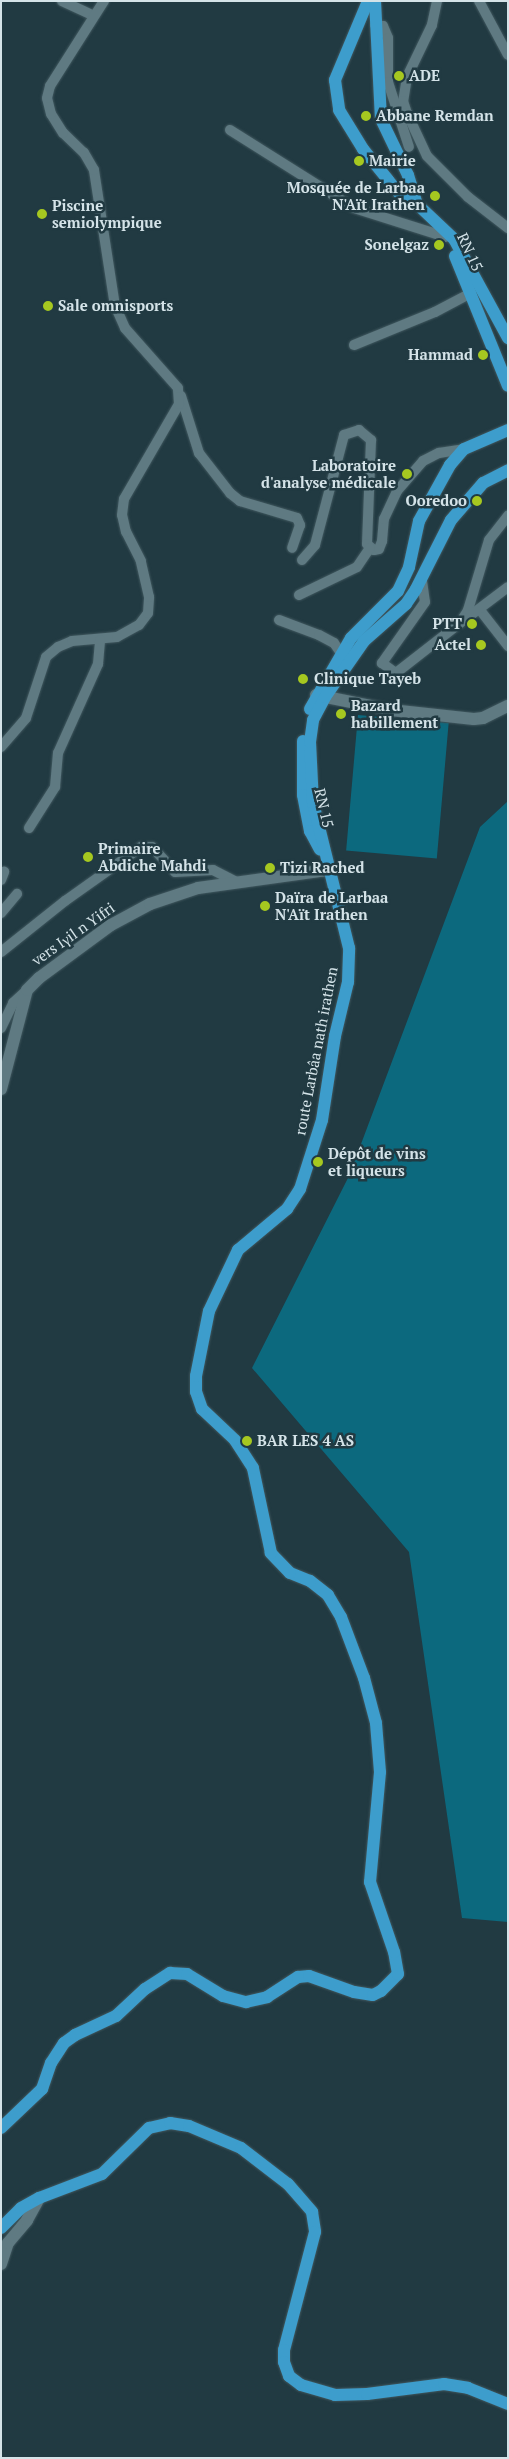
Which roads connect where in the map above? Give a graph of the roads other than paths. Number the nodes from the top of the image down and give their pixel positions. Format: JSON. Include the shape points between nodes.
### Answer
{"nodes":[{"id":1,"x":62,"y":1,"type":"edge"},
{"id":2,"x":104,"y":1,"type":"edge"},
{"id":3,"x":368,"y":1,"type":"edge"},
{"id":4,"x":375,"y":1,"type":"edge"},
{"id":5,"x":436,"y":1,"type":"edge"},
{"id":6,"x":479,"y":1,"type":"edge"},
{"id":7,"x":92,"y":16,"type":"junction"},
{"id":8,"x":375,"y":25,"type":"junction"},
{"id":9,"x":354,"y":41,"type":"junction"},
{"id":10,"x":376,"y":44,"type":"junction"},
{"id":11,"x":508,"y":54,"type":"edge"},
{"id":12,"x":403,"y":101,"type":"junction"},
{"id":13,"x":392,"y":104,"type":"junction"},
{"id":14,"x":230,"y":130,"type":"dead end"},
{"id":15,"x":408,"y":147,"type":"dead end"},
{"id":16,"x":417,"y":204,"type":"junction"},
{"id":17,"x":508,"y":228,"type":"edge"},
{"id":18,"x":443,"y":232,"type":"junction"},
{"id":19,"x":471,"y":293,"type":"junction"},
{"id":20,"x":508,"y":338,"type":"edge"},
{"id":21,"x":354,"y":345,"type":"dead end"},
{"id":22,"x":508,"y":386,"type":"edge"},
{"id":23,"x":178,"y":388,"type":"junction"},
{"id":24,"x":508,"y":430,"type":"edge"},
{"id":25,"x":464,"y":449,"type":"junction"},
{"id":26,"x":508,"y":470,"type":"edge"},
{"id":27,"x":508,"y":516,"type":"edge"},
{"id":28,"x":292,"y":548,"type":"dead end"},
{"id":29,"x":370,"y":548,"type":"junction"},
{"id":30,"x":302,"y":560,"type":"dead end"},
{"id":31,"x":422,"y":581,"type":"junction"},
{"id":32,"x":508,"y":586,"type":"edge"},
{"id":33,"x":299,"y":595,"type":"dead end"},
{"id":34,"x":480,"y":610,"type":"junction"},
{"id":35,"x":278,"y":620,"type":"dead end"},
{"id":36,"x":460,"y":623,"type":"junction"},
{"id":37,"x":100,"y":640,"type":"junction"},
{"id":38,"x":508,"y":646,"type":"edge"},
{"id":39,"x":340,"y":653,"type":"junction"},
{"id":40,"x":321,"y":696,"type":"junction"},
{"id":41,"x":508,"y":706,"type":"edge"},
{"id":42,"x":1,"y":748,"type":"edge"},
{"id":43,"x":29,"y":828,"type":"dead end"},
{"id":44,"x":327,"y":865,"type":"junction"},
{"id":45,"x":237,"y":882,"type":"junction"},
{"id":46,"x":17,"y":894,"type":"dead end"},
{"id":47,"x":1,"y":913,"type":"edge"},
{"id":48,"x":1,"y":952,"type":"edge"},
{"id":49,"x":27,"y":990,"type":"junction"},
{"id":50,"x":1,"y":1028,"type":"edge"},
{"id":51,"x":1,"y":1089,"type":"edge"},
{"id":52,"x":1,"y":2128,"type":"edge"},
{"id":53,"x":39,"y":2198,"type":"junction"},
{"id":54,"x":1,"y":2228,"type":"edge"},
{"id":55,"x":1,"y":2264,"type":"edge"},
{"id":56,"x":508,"y":2404,"type":"edge"}],
"edges":[{"from":1,"to":7,"type":"street"},
{"from":2,"to":7,"type":"street"},
{"from":3,"to":9,"type":"main road","number":"RN 15"},
{"from":4,"to":8,"type":"main road","number":"RN 15"},
{"from":5,"to":12,"type":"street","via":[[432,25],[407,77]]},
{"from":6,"to":11,"type":"street"},
{"from":7,"to":23,"type":"street","via":[[50,86],[47,98],[51,114],[63,133],[84,153],[94,170],[111,287],[125,328]]},
{"from":8,"to":10,"type":"main road","number":"RN 15"},
{"from":8,"to":13,"type":"street","via":[[383,26],[388,38],[388,82]]},
{"from":9,"to":10,"type":"main road","via":[[363,37]]},
{"from":9,"to":16,"type":"main road","number":"RN 15","via":[[336,80],[340,110],[363,149],[388,180],[403,198]]},
{"from":10,"to":16,"type":"main road","number":"RN 15","via":[[381,119],[408,175]]},
{"from":12,"to":13,"type":"street"},
{"from":12,"to":17,"type":"street","via":[[427,156],[468,197]]},
{"from":13,"to":15,"type":"street"},
{"from":14,"to":18,"type":"street","via":[[354,208]]},
{"from":16,"to":18,"type":"main road","number":"RN 15"},
{"from":18,"to":19,"type":"main road","name":"RN 15"},
{"from":18,"to":20,"type":"main road","name":"RN 15","via":[[454,239]]},
{"from":19,"to":21,"type":"street","via":[[435,312]]},
{"from":19,"to":22,"type":"main road","name":"RN 15"},
{"from":23,"to":28,"type":"street","via":[[199,453],[230,493],[240,501],[297,518],[300,525]]},
{"from":23,"to":37,"type":"street","via":[[176,414],[124,500],[122,515],[126,532],[141,562],[149,597],[148,613],[117,637]]},
{"from":24,"to":25,"type":"main road","name":"RN 15"},
{"from":25,"to":29,"type":"street","via":[[439,453],[423,461],[396,491],[384,519],[379,549]]},
{"from":25,"to":39,"type":"main road","name":"RN 15","via":[[450,465],[420,521],[409,567],[398,591]]},
{"from":26,"to":31,"type":"main road","name":"RN 15","via":[[483,483],[451,520]]},
{"from":27,"to":36,"type":"street","via":[[489,540],[468,610]]},
{"from":29,"to":30,"type":"street","via":[[367,526],[372,445],[367,434],[359,430],[344,435],[315,545]]},
{"from":29,"to":33,"type":"street","via":[[356,567]]},
{"from":31,"to":36,"type":"street","via":[[425,602],[382,663],[396,673]]},
{"from":31,"to":40,"type":"main road","name":"RN 15","via":[[406,604],[364,641]]},
{"from":32,"to":34,"type":"street"},
{"from":34,"to":36,"type":"street"},
{"from":34,"to":38,"type":"street"},
{"from":35,"to":39,"type":"street","via":[[327,639]]},
{"from":37,"to":42,"type":"street","via":[[72,641],[46,657],[26,718]]},
{"from":37,"to":43,"type":"street","via":[[98,664],[58,753],[56,787]]},
{"from":39,"to":40,"type":"main road","name":"RN 15"},
{"from":40,"to":41,"type":"main road","via":[[391,710],[474,719]]},
{"from":40,"to":44,"type":"main road","name":"RN 15","via":[[310,742],[313,803],[325,843]]},
{"from":44,"to":45,"type":"main road","name":"vers Iγil n Yifri"},
{"from":44,"to":52,"type":"main road","name":"route Larbâa nath irathen","via":[[341,914],[349,966],[322,1120],[294,1199],[287,1209],[238,1250],[209,1312],[196,1392],[202,1409],[235,1440],[253,1468],[271,1553],[290,1573],[310,1581],[328,1595],[341,1617],[364,1678],[376,1723],[380,1757],[379,1808],[370,1882],[394,1952],[398,1974],[373,1995],[354,1992],[309,1976],[298,1977],[267,1997],[246,2002],[223,1996],[187,1974],[170,1973],[145,1988],[116,2016],[64,2043],[51,2063],[42,2089]]},
{"from":45,"to":48,"type":"street","via":[[212,870],[175,872],[152,846],[142,847]]},
{"from":45,"to":49,"type":"main road","name":"vers Iγil n Yifri","via":[[198,888],[150,904],[111,925]]},
{"from":46,"to":47,"type":"street"},
{"from":49,"to":50,"type":"street","via":[[12,1003]]},
{"from":49,"to":51,"type":"main road"},
{"from":53,"to":54,"type":"main road","via":[[21,2208]]},
{"from":53,"to":55,"type":"main road","via":[[27,2220],[8,2242]]},
{"from":53,"to":56,"type":"main road","via":[[102,2174],[143,2132],[158,2124],[189,2126],[223,2139],[242,2148],[288,2184],[312,2212],[316,2223],[284,2350],[289,2376],[301,2385],[336,2395],[444,2384],[468,2388]]}]}
